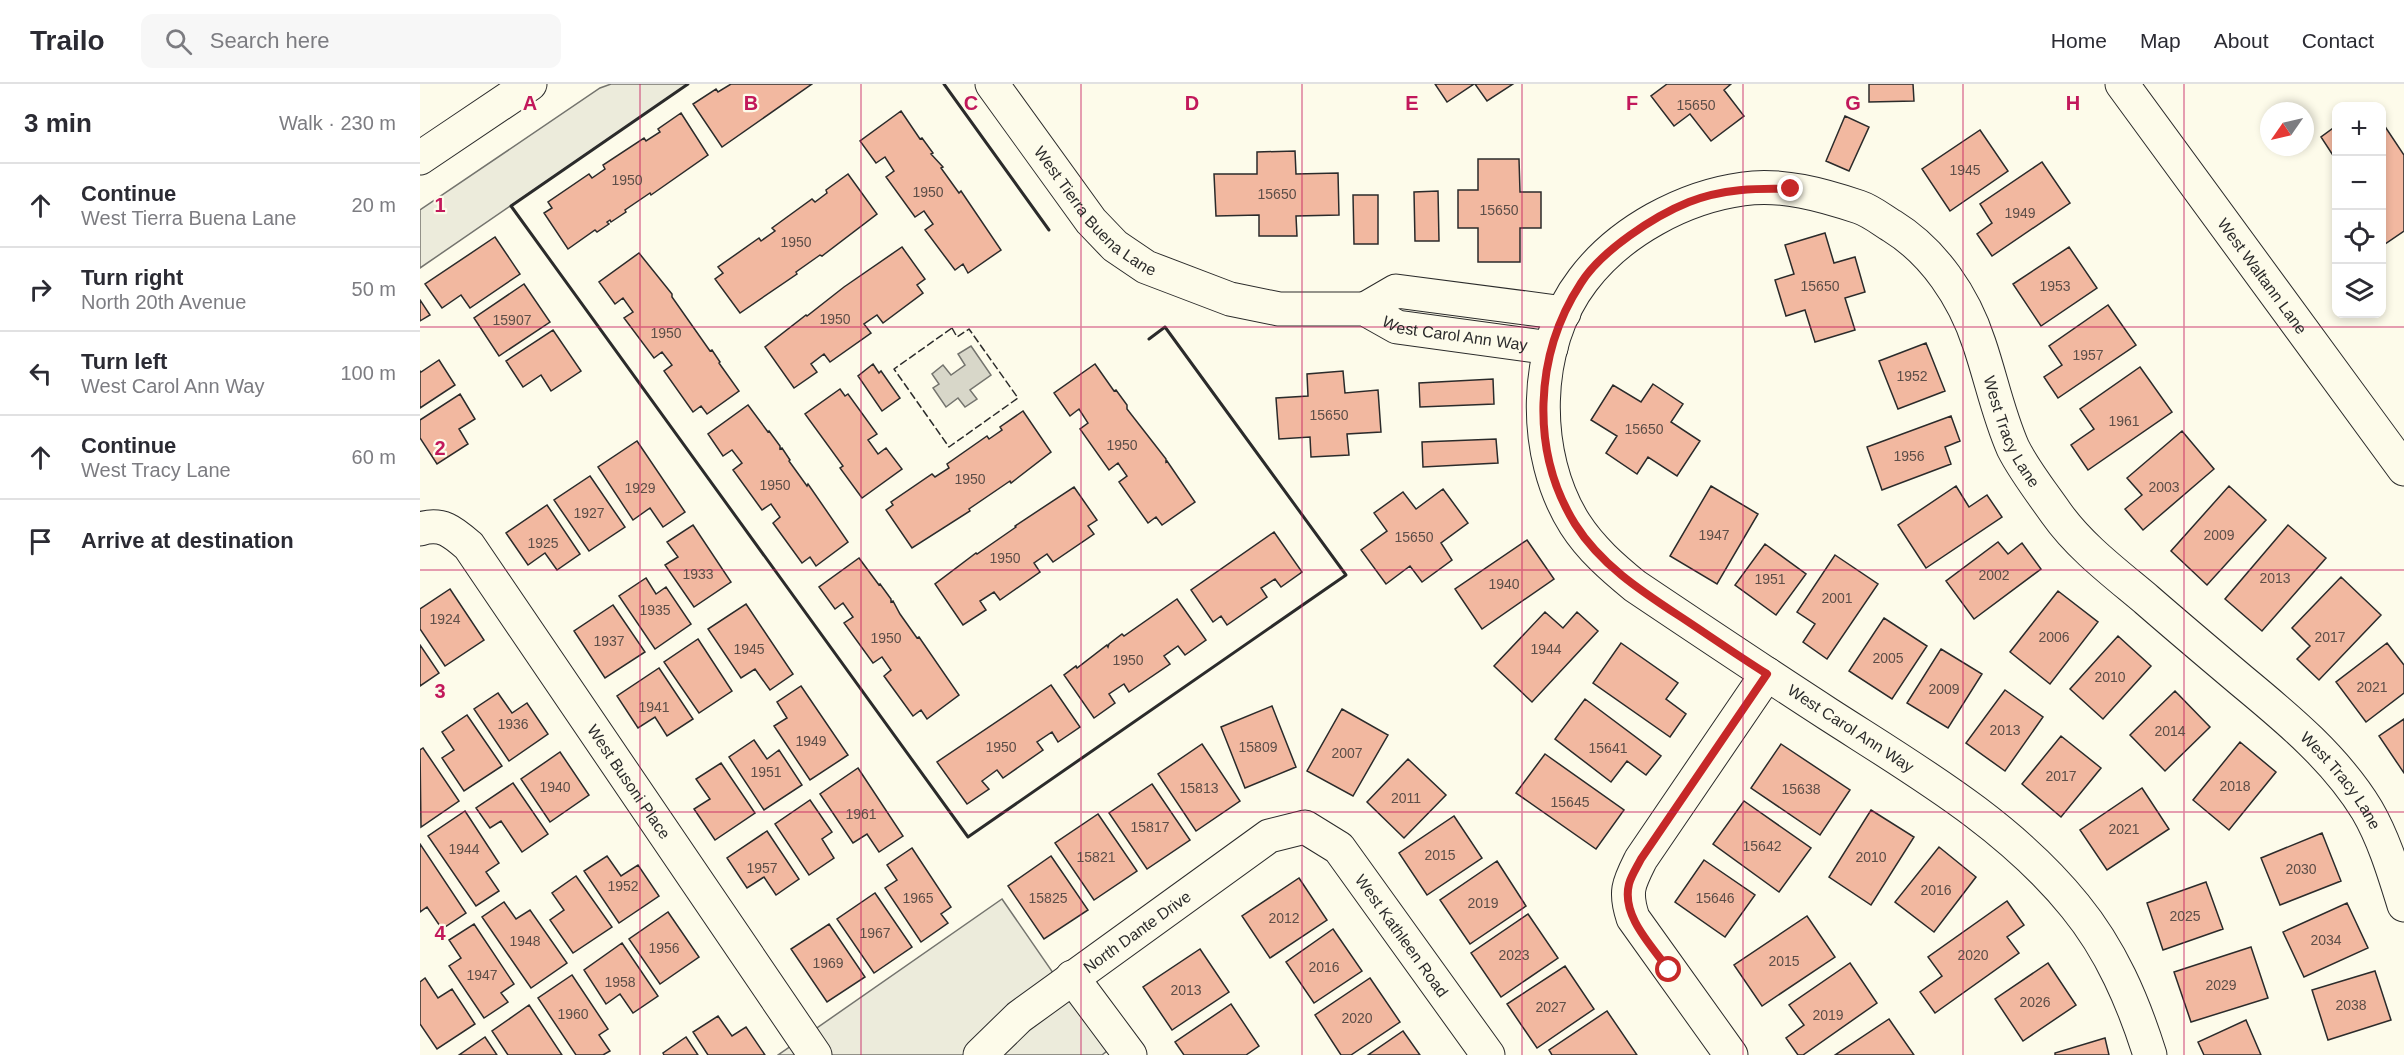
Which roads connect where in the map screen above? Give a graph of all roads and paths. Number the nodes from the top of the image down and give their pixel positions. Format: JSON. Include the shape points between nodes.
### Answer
{"nodes":[{"id":1,"x":530,"y":84,"type":"edge"},
{"id":2,"x":992,"y":84,"type":"edge"},
{"id":3,"x":2122,"y":84,"type":"edge"},
{"id":4,"x":420,"y":158,"type":"edge"},
{"id":5,"x":1230,"y":299,"type":"joint"},
{"id":6,"x":1365,"y":309,"type":"junction"},
{"id":7,"x":1564,"y":313,"type":"junction"},
{"id":8,"x":1551,"y":348,"type":"junction"},
{"id":9,"x":2404,"y":469,"type":"edge"},
{"id":10,"x":426,"y":527,"type":"edge"},
{"id":11,"x":1767,"y":674,"type":"junction"},
{"id":12,"x":1305,"y":827,"type":"joint"},
{"id":13,"x":2404,"y":905,"type":"edge"},
{"id":14,"x":1072,"y":977,"type":"junction"},
{"id":15,"x":815,"y":1055,"type":"edge"},
{"id":16,"x":980,"y":1055,"type":"edge"},
{"id":17,"x":1130,"y":1055,"type":"edge"},
{"id":18,"x":1488,"y":1055,"type":"edge"},
{"id":19,"x":1731,"y":1055,"type":"edge"},
{"id":20,"x":2150,"y":1055,"type":"edge"}],
"edges":[{"from":1,"to":4,"type":"street"},
{"from":2,"to":5,"type":"street","name":"West Tierra Buena Lane","via":[[1091,221],[1115,246],[1146,267]]},
{"from":3,"to":9,"type":"street","name":"West Waltann Lane"},
{"from":5,"to":6,"type":"street","name":"West Carol Ann Way","via":[[1279,309]]},
{"from":6,"to":7,"type":"street","name":"West Carol Ann Way","via":[[1396,291]]},
{"from":6,"to":8,"type":"street","name":"West Carol Ann Way","via":[[1397,327]]},
{"from":7,"to":8,"type":"street","name":"West Carol Ann Way"},
{"from":7,"to":13,"type":"street","name":"West Tracy Lane","via":[[1581,282],[1604,257],[1645,226],[1689,202],[1745,188],[1791,189],[1862,208],[1910,237],[1954,288],[1968,313],[2014,450],[2059,517],[2089,550],[2292,723],[2333,765],[2368,810]]},
{"from":8,"to":11,"type":"street","name":"West Carol Ann Way","via":[[1543,395],[1544,441],[1559,493],[1576,525],[1603,559],[1635,586]]},
{"from":10,"to":15,"type":"street","name":"West Busoni Place","via":[[450,530],[469,546]]},
{"from":11,"to":19,"type":"street","via":[[1641,859],[1629,883],[1627,899],[1633,918]]},
{"from":11,"to":20,"type":"street","name":"West Carol Ann Way","via":[[1924,775],[2028,856],[2076,906],[2099,938],[2134,1006]]},
{"from":12,"to":14,"type":"street","name":"North Dante Drive","via":[[1269,836]]},
{"from":12,"to":18,"type":"street","name":"West Kathleen Road","via":[[1339,848]]},
{"from":14,"to":16,"type":"street","name":"North Dante Drive","via":[[1019,1017]]},
{"from":14,"to":17,"type":"street"}]}
